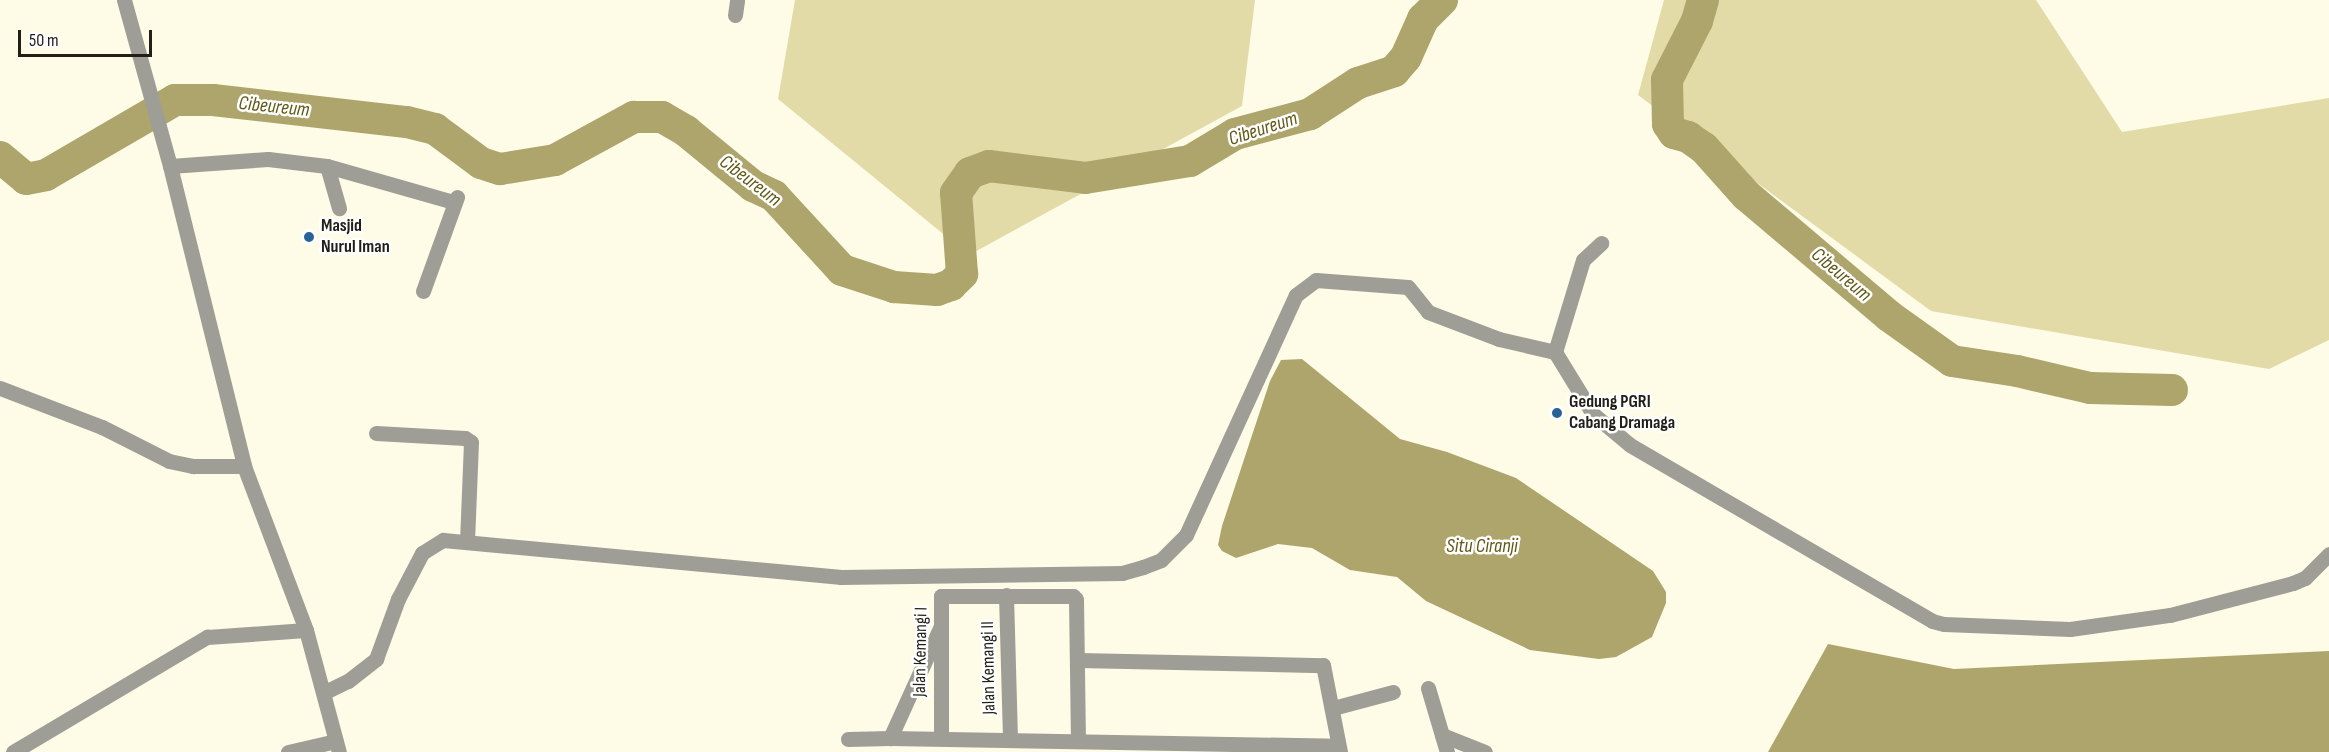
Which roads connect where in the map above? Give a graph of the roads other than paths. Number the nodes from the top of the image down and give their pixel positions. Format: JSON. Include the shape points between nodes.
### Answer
{"nodes":[{"id":1,"x":124,"y":0,"type":"edge"},
{"id":2,"x":170,"y":166,"type":"junction"},
{"id":3,"x":327,"y":166,"type":"junction"},
{"id":4,"x":339,"y":208,"type":"dead end"},
{"id":5,"x":1601,"y":243,"type":"dead end"},
{"id":6,"x":423,"y":291,"type":"dead end"},
{"id":7,"x":1555,"y":352,"type":"junction"},
{"id":8,"x":0,"y":388,"type":"edge"},
{"id":9,"x":376,"y":433,"type":"dead end"},
{"id":10,"x":244,"y":466,"type":"junction"},
{"id":11,"x":467,"y":542,"type":"junction"},
{"id":12,"x":2329,"y":554,"type":"edge"},
{"id":13,"x":1006,"y":595,"type":"junction"},
{"id":14,"x":940,"y":628,"type":"junction"},
{"id":15,"x":306,"y":630,"type":"junction"},
{"id":16,"x":1077,"y":660,"type":"junction"},
{"id":17,"x":1428,"y":688,"type":"dead end"},
{"id":18,"x":325,"y":692,"type":"junction"},
{"id":19,"x":1393,"y":692,"type":"dead end"},
{"id":20,"x":1332,"y":708,"type":"junction"},
{"id":21,"x":1442,"y":735,"type":"junction"},
{"id":22,"x":890,"y":738,"type":"junction"},
{"id":23,"x":941,"y":738,"type":"junction"},
{"id":24,"x":848,"y":739,"type":"dead end"},
{"id":25,"x":1010,"y":740,"type":"junction"},
{"id":26,"x":1078,"y":740,"type":"junction"},
{"id":27,"x":337,"y":746,"type":"edge"},
{"id":28,"x":1339,"y":749,"type":"edge"},
{"id":29,"x":1478,"y":751,"type":"edge"},
{"id":30,"x":13,"y":752,"type":"edge"},
{"id":31,"x":288,"y":752,"type":"edge"},
{"id":32,"x":1447,"y":752,"type":"edge"}],
"edges":[{"from":1,"to":2,"type":"street"},
{"from":2,"to":3,"type":"street","via":[[268,159]]},
{"from":2,"to":10,"type":"street"},
{"from":3,"to":4,"type":"street"},
{"from":3,"to":6,"type":"street","via":[[455,200]]},
{"from":5,"to":7,"type":"street","via":[[1582,260]]},
{"from":7,"to":11,"type":"street","via":[[1499,339],[1428,312],[1408,287],[1316,280],[1296,295],[1186,535],[1161,560],[1122,573],[841,577]]},
{"from":7,"to":12,"type":"street","via":[[1593,414],[1630,445],[1932,621],[2070,629],[2170,615],[2293,583],[2305,578]]},
{"from":8,"to":10,"type":"street","via":[[102,427],[169,460],[193,466]]},
{"from":9,"to":11,"type":"street","via":[[465,438],[471,442]]},
{"from":10,"to":15,"type":"street"},
{"from":11,"to":18,"type":"street","via":[[443,540],[422,553],[398,599],[376,659],[348,681]]},
{"from":13,"to":14,"type":"street","name":"Jalan Kemangi I","via":[[942,596]]},
{"from":13,"to":16,"type":"street","via":[[1075,597]]},
{"from":13,"to":25,"type":"street","name":"Jalan Kemangi II"},
{"from":14,"to":22,"type":"street"},
{"from":14,"to":23,"type":"street","name":"Jalan Kemangi I"},
{"from":15,"to":18,"type":"street"},
{"from":15,"to":30,"type":"street","via":[[207,637]]},
{"from":16,"to":20,"type":"street","via":[[1321,665],[1327,670]]},
{"from":16,"to":26,"type":"street"},
{"from":17,"to":21,"type":"street"},
{"from":18,"to":27,"type":"street"},
{"from":19,"to":20,"type":"street"},
{"from":20,"to":28,"type":"street"},
{"from":21,"to":29,"type":"street"},
{"from":21,"to":32,"type":"street"},
{"from":22,"to":23,"type":"street"},
{"from":22,"to":24,"type":"street"},
{"from":23,"to":25,"type":"street"},
{"from":25,"to":26,"type":"street"},
{"from":26,"to":28,"type":"street"},
{"from":27,"to":31,"type":"street"}]}
